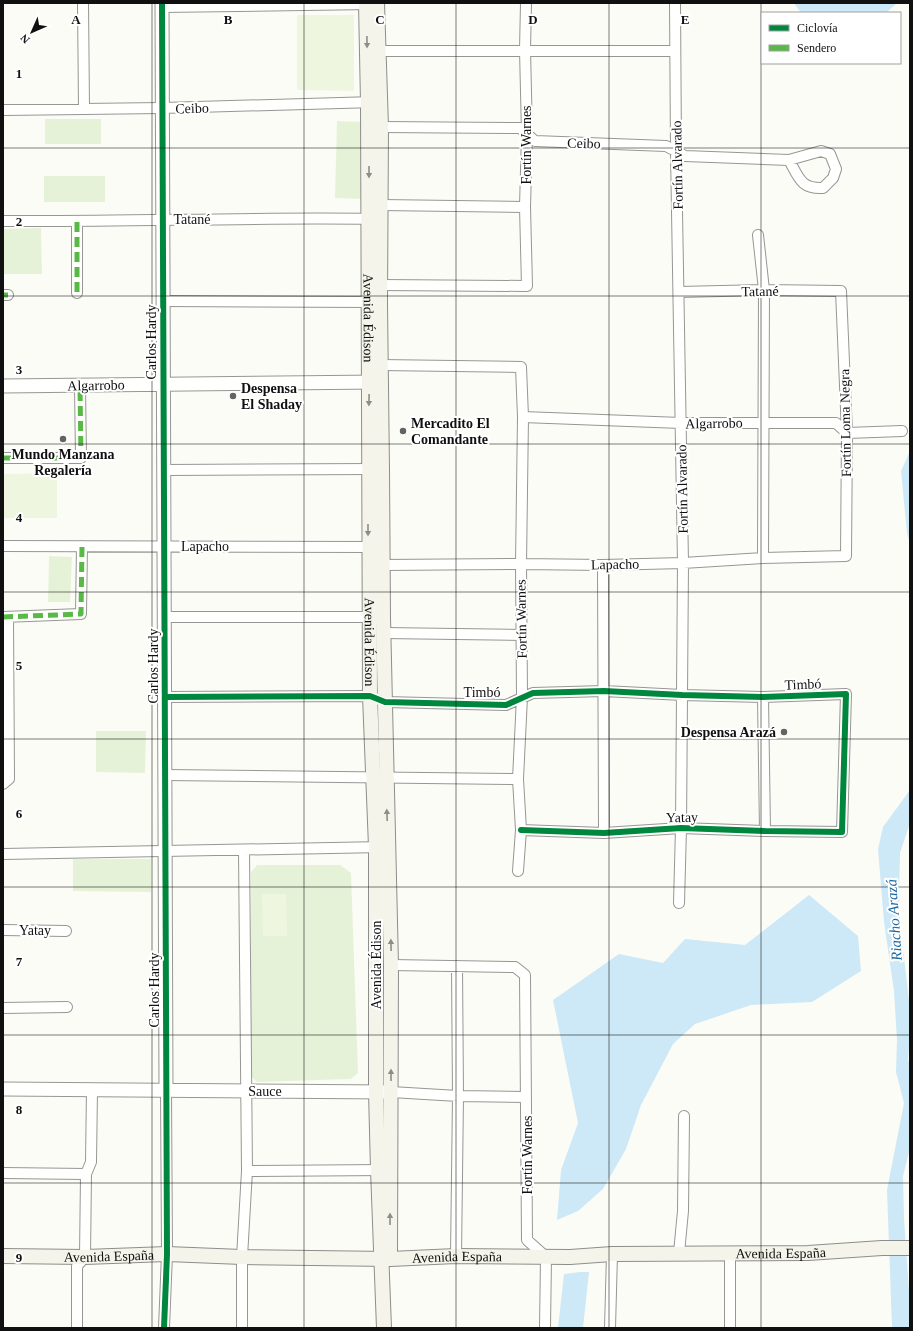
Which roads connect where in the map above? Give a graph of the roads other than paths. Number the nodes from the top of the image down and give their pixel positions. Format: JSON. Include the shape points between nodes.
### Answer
{"nodes":[{"id":1,"x":83,"y":3,"type":"edge"},
{"id":2,"x":372,"y":3,"type":"edge"},
{"id":3,"x":526,"y":3,"type":"edge"},
{"id":4,"x":675,"y":3,"type":"edge"},
{"id":5,"x":162,"y":5,"type":"edge"},
{"id":6,"x":525,"y":50,"type":"junction"},
{"id":7,"x":379,"y":51,"type":"junction"},
{"id":8,"x":675,"y":51,"type":"junction"},
{"id":9,"x":374,"y":102,"type":"junction"},
{"id":10,"x":84,"y":108,"type":"junction"},
{"id":11,"x":162,"y":108,"type":"junction"},
{"id":12,"x":3,"y":110,"type":"edge"},
{"id":13,"x":381,"y":127,"type":"junction"},
{"id":14,"x":527,"y":134,"type":"junction"},
{"id":15,"x":676,"y":152,"type":"junction"},
{"id":16,"x":789,"y":160,"type":"junction"},
{"id":17,"x":525,"y":207,"type":"junction"},
{"id":18,"x":377,"y":214,"type":"junction"},
{"id":19,"x":163,"y":220,"type":"junction"},
{"id":20,"x":3,"y":221,"type":"edge"},
{"id":21,"x":77,"y":222,"type":"junction"},
{"id":22,"x":758,"y":235,"type":"dead end"},
{"id":23,"x":380,"y":284,"type":"junction"},
{"id":24,"x":764,"y":290,"type":"junction"},
{"id":25,"x":841,"y":291,"type":"joint"},
{"id":26,"x":679,"y":292,"type":"junction"},
{"id":27,"x":77,"y":293,"type":"dead end"},
{"id":28,"x":163,"y":301,"type":"junction"},
{"id":29,"x":374,"y":302,"type":"junction"},
{"id":30,"x":380,"y":365,"type":"junction"},
{"id":31,"x":375,"y":382,"type":"junction"},
{"id":32,"x":164,"y":384,"type":"junction"},
{"id":33,"x":3,"y":386,"type":"edge"},
{"id":34,"x":80,"y":386,"type":"junction"},
{"id":35,"x":523,"y":417,"type":"junction"},
{"id":36,"x":764,"y":422,"type":"junction"},
{"id":37,"x":681,"y":423,"type":"junction"},
{"id":38,"x":902,"y":431,"type":"dead end"},
{"id":39,"x":847,"y":433,"type":"junction"},
{"id":40,"x":3,"y":458,"type":"edge"},
{"id":41,"x":368,"y":469,"type":"junction"},
{"id":42,"x":382,"y":469,"type":"junction"},
{"id":43,"x":164,"y":470,"type":"junction"},
{"id":44,"x":3,"y":546,"type":"edge"},
{"id":45,"x":82,"y":546,"type":"junction"},
{"id":46,"x":164,"y":546,"type":"junction"},
{"id":47,"x":368,"y":547,"type":"junction"},
{"id":48,"x":383,"y":547,"type":"junction"},
{"id":49,"x":846,"y":556,"type":"joint"},
{"id":50,"x":763,"y":558,"type":"junction"},
{"id":51,"x":683,"y":563,"type":"junction"},
{"id":52,"x":521,"y":564,"type":"junction"},
{"id":53,"x":383,"y":565,"type":"junction"},
{"id":54,"x":603,"y":565,"type":"junction"},
{"id":55,"x":6,"y":617,"type":"edge"},
{"id":56,"x":164,"y":617,"type":"junction"},
{"id":57,"x":376,"y":617,"type":"junction"},
{"id":58,"x":384,"y":633,"type":"junction"},
{"id":59,"x":522,"y":635,"type":"junction"},
{"id":60,"x":604,"y":691,"type":"junction"},
{"id":61,"x":682,"y":695,"type":"junction"},
{"id":62,"x":370,"y":696,"type":"junction"},
{"id":63,"x":522,"y":697,"type":"junction"},
{"id":64,"x":763,"y":697,"type":"junction"},
{"id":65,"x":165,"y":698,"type":"junction"},
{"id":66,"x":385,"y":702,"type":"junction"},
{"id":67,"x":6,"y":709,"type":"edge"},
{"id":68,"x":165,"y":775,"type":"junction"},
{"id":69,"x":379,"y":778,"type":"junction"},
{"id":70,"x":518,"y":778,"type":"junction"},
{"id":71,"x":3,"y":784,"type":"edge"},
{"id":72,"x":681,"y":828,"type":"junction"},
{"id":73,"x":521,"y":830,"type":"junction"},
{"id":74,"x":765,"y":831,"type":"junction"},
{"id":75,"x":842,"y":832,"type":"joint"},
{"id":76,"x":604,"y":833,"type":"junction"},
{"id":77,"x":382,"y":847,"type":"junction"},
{"id":78,"x":166,"y":851,"type":"junction"},
{"id":79,"x":244,"y":851,"type":"junction"},
{"id":80,"x":3,"y":854,"type":"edge"},
{"id":81,"x":518,"y":871,"type":"dead end"},
{"id":82,"x":679,"y":903,"type":"dead end"},
{"id":83,"x":3,"y":930,"type":"edge"},
{"id":84,"x":66,"y":930,"type":"dead end"},
{"id":85,"x":392,"y":966,"type":"junction"},
{"id":86,"x":457,"y":966,"type":"junction"},
{"id":87,"x":67,"y":1007,"type":"dead end"},
{"id":88,"x":3,"y":1008,"type":"edge"},
{"id":89,"x":3,"y":1089,"type":"edge"},
{"id":90,"x":92,"y":1090,"type":"junction"},
{"id":91,"x":166,"y":1090,"type":"junction"},
{"id":92,"x":246,"y":1091,"type":"junction"},
{"id":93,"x":376,"y":1092,"type":"junction"},
{"id":94,"x":391,"y":1092,"type":"junction"},
{"id":95,"x":458,"y":1096,"type":"junction"},
{"id":96,"x":526,"y":1097,"type":"junction"},
{"id":97,"x":684,"y":1116,"type":"dead end"},
{"id":98,"x":384,"y":1170,"type":"junction"},
{"id":99,"x":247,"y":1171,"type":"junction"},
{"id":100,"x":3,"y":1173,"type":"edge"},
{"id":101,"x":86,"y":1174,"type":"junction"},
{"id":102,"x":910,"y":1248,"type":"edge"},
{"id":103,"x":679,"y":1253,"type":"junction"},
{"id":104,"x":730,"y":1253,"type":"junction"},
{"id":105,"x":167,"y":1254,"type":"junction"},
{"id":106,"x":612,"y":1254,"type":"junction"},
{"id":107,"x":3,"y":1256,"type":"edge"},
{"id":108,"x":456,"y":1256,"type":"junction"},
{"id":109,"x":85,"y":1257,"type":"junction"},
{"id":110,"x":242,"y":1257,"type":"junction"},
{"id":111,"x":546,"y":1257,"type":"junction"},
{"id":112,"x":386,"y":1259,"type":"junction"},
{"id":113,"x":77,"y":1328,"type":"edge"},
{"id":114,"x":164,"y":1328,"type":"edge"},
{"id":115,"x":242,"y":1328,"type":"edge"},
{"id":116,"x":384,"y":1328,"type":"edge"},
{"id":117,"x":391,"y":1328,"type":"edge"},
{"id":118,"x":545,"y":1328,"type":"edge"},
{"id":119,"x":610,"y":1328,"type":"edge"},
{"id":120,"x":730,"y":1328,"type":"edge"}],
"edges":[{"from":1,"to":10,"type":"street"},
{"from":2,"to":5,"type":"street"},
{"from":2,"to":7,"type":"main road","name":"Avenida Édison"},
{"from":2,"to":9,"type":"main road","name":"Avenida Édison","one_way":true},
{"from":3,"to":6,"type":"street","name":"Fortín Warnes"},
{"from":4,"to":8,"type":"street","name":"Fortín Alvarado"},
{"from":5,"to":11,"type":"street","name":"Carlos Hardy"},
{"from":6,"to":7,"type":"street"},
{"from":6,"to":8,"type":"street"},
{"from":6,"to":14,"type":"street","name":"Fortín Warnes"},
{"from":7,"to":9,"type":"main road","name":"Avenida Édison"},
{"from":8,"to":15,"type":"street","name":"Fortín Alvarado"},
{"from":9,"to":11,"type":"street","name":"Ceibo"},
{"from":9,"to":13,"type":"main road","name":"Avenida Édison"},
{"from":9,"to":18,"type":"main road","name":"Avenida Édison","one_way":true},
{"from":10,"to":11,"type":"street","name":"Ceibo"},
{"from":10,"to":12,"type":"street","name":"Ceibo"},
{"from":11,"to":19,"type":"street","name":"Carlos Hardy"},
{"from":13,"to":14,"type":"street","name":"Ceibo","via":[[520,128]]},
{"from":13,"to":18,"type":"main road","name":"Avenida Édison"},
{"from":14,"to":15,"type":"street","name":"Ceibo","via":[[535,141],[666,146]]},
{"from":14,"to":17,"type":"street","name":"Fortín Warnes"},
{"from":15,"to":16,"type":"street","name":"Ceibo","via":[[685,156]]},
{"from":15,"to":26,"type":"street","name":"Fortín Alvarado"},
{"from":16,"to":16,"type":"street","name":"Ceibo","via":[[821,151],[830,154],[836,169],[833,178],[824,188],[812,188],[801,181]]},
{"from":17,"to":18,"type":"street","name":"Tatané"},
{"from":17,"to":23,"type":"street","name":"Fortín Warnes","via":[[527,286]]},
{"from":18,"to":19,"type":"street","name":"Tatané"},
{"from":18,"to":23,"type":"main road","name":"Avenida Édison"},
{"from":18,"to":29,"type":"main road","name":"Avenida Édison"},
{"from":19,"to":21,"type":"street","name":"Tatané"},
{"from":19,"to":28,"type":"street","name":"Carlos Hardy"},
{"from":20,"to":21,"type":"street","name":"Tatané"},
{"from":21,"to":27,"type":"street"},
{"from":22,"to":24,"type":"street"},
{"from":23,"to":29,"type":"main road","name":"Avenida Édison"},
{"from":24,"to":25,"type":"street","name":"Tatané"},
{"from":24,"to":26,"type":"street","name":"Tatané"},
{"from":24,"to":36,"type":"street"},
{"from":25,"to":39,"type":"street","name":"Fortín Loma Negra"},
{"from":26,"to":37,"type":"street","name":"Fortín Alvarado"},
{"from":28,"to":29,"type":"street"},
{"from":28,"to":32,"type":"street","name":"Carlos Hardy"},
{"from":29,"to":30,"type":"main road","name":"Avenida Édison"},
{"from":29,"to":31,"type":"main road","name":"Avenida Édison"},
{"from":30,"to":31,"type":"main road","name":"Avenida Édison"},
{"from":30,"to":35,"type":"street","name":"Fortín Warnes","via":[[521,367]]},
{"from":31,"to":32,"type":"street","name":"Algarrobo"},
{"from":31,"to":41,"type":"main road","name":"Avenida Édison","one_way":true},
{"from":31,"to":42,"type":"main road","name":"Avenida Édison"},
{"from":32,"to":34,"type":"street","name":"Algarrobo"},
{"from":32,"to":43,"type":"street","name":"Carlos Hardy"},
{"from":33,"to":34,"type":"street","name":"Algarrobo"},
{"from":34,"to":40,"type":"street","via":[[82,458]]},
{"from":35,"to":37,"type":"street","name":"Algarrobo"},
{"from":35,"to":52,"type":"street","name":"Fortín Warnes"},
{"from":36,"to":37,"type":"street","name":"Algarrobo"},
{"from":36,"to":39,"type":"street","name":"Algarrobo","via":[[836,423]]},
{"from":36,"to":50,"type":"street"},
{"from":37,"to":51,"type":"street","name":"Fortín Alvarado"},
{"from":38,"to":39,"type":"street"},
{"from":39,"to":49,"type":"street","name":"Fortín Loma Negra"},
{"from":41,"to":42,"type":"street"},
{"from":41,"to":43,"type":"street"},
{"from":41,"to":47,"type":"main road","name":"Avenida Édison","one_way":true},
{"from":42,"to":48,"type":"main road","name":"Avenida Édison"},
{"from":43,"to":46,"type":"street","name":"Carlos Hardy"},
{"from":44,"to":45,"type":"street","name":"Lapacho"},
{"from":45,"to":46,"type":"street","name":"Lapacho"},
{"from":45,"to":55,"type":"street","via":[[81,614]]},
{"from":46,"to":47,"type":"street","name":"Lapacho"},
{"from":46,"to":56,"type":"street","name":"Carlos Hardy"},
{"from":47,"to":48,"type":"street","name":"Lapacho"},
{"from":47,"to":57,"type":"main road","name":"Avenida Édison"},
{"from":48,"to":53,"type":"main road","name":"Avenida Édison"},
{"from":49,"to":50,"type":"street","name":"Lapacho"},
{"from":50,"to":51,"type":"street","name":"Lapacho"},
{"from":51,"to":54,"type":"street","name":"Lapacho"},
{"from":51,"to":61,"type":"street","name":"Fortín Alvarado"},
{"from":52,"to":53,"type":"street","name":"Lapacho"},
{"from":52,"to":54,"type":"street","name":"Lapacho"},
{"from":52,"to":59,"type":"street","name":"Fortín Warnes"},
{"from":53,"to":57,"type":"main road","name":"Avenida Édison"},
{"from":54,"to":60,"type":"street"},
{"from":55,"to":67,"type":"street"},
{"from":56,"to":57,"type":"street"},
{"from":56,"to":65,"type":"street","name":"Carlos Hardy"},
{"from":57,"to":58,"type":"main road","name":"Avenida Édison"},
{"from":57,"to":62,"type":"main road","name":"Avenida Édison"},
{"from":58,"to":59,"type":"street"},
{"from":58,"to":66,"type":"main road","name":"Avenida Édison"},
{"from":59,"to":63,"type":"street","name":"Fortín Warnes"},
{"from":60,"to":61,"type":"street","name":"Timbó"},
{"from":60,"to":63,"type":"street","name":"Timbó","via":[[533,693]]},
{"from":60,"to":76,"type":"street"},
{"from":61,"to":64,"type":"street","name":"Timbó"},
{"from":61,"to":72,"type":"street","name":"Fortín Alvarado"},
{"from":62,"to":65,"type":"street","name":"Timbó"},
{"from":62,"to":66,"type":"street","name":"Timbó"},
{"from":62,"to":69,"type":"main road","name":"Avenida Édison"},
{"from":63,"to":66,"type":"street","name":"Timbó","via":[[506,705]]},
{"from":63,"to":70,"type":"street","name":"Fortín Warnes"},
{"from":64,"to":74,"type":"street"},
{"from":64,"to":75,"type":"street","name":"Timbó","via":[[846,694]]},
{"from":65,"to":68,"type":"street","name":"Carlos Hardy"},
{"from":66,"to":69,"type":"main road","name":"Avenida Édison"},
{"from":67,"to":71,"type":"street","via":[[9,779]]},
{"from":68,"to":69,"type":"street"},
{"from":68,"to":78,"type":"street","name":"Carlos Hardy"},
{"from":69,"to":70,"type":"street"},
{"from":69,"to":77,"type":"main road","name":"Avenida Édison"},
{"from":70,"to":73,"type":"street","name":"Fortín Warnes"},
{"from":72,"to":74,"type":"street","name":"Yatay"},
{"from":72,"to":76,"type":"street","name":"Yatay"},
{"from":72,"to":82,"type":"street","name":"Fortín Alvarado"},
{"from":73,"to":76,"type":"street","name":"Yatay"},
{"from":73,"to":81,"type":"street","name":"Fortín Warnes"},
{"from":74,"to":75,"type":"street","name":"Yatay"},
{"from":77,"to":79,"type":"street"},
{"from":85,"to":77,"type":"main road","name":"Avenida Édison","one_way":true},
{"from":77,"to":93,"type":"main road","name":"Avenida Édison"},
{"from":78,"to":79,"type":"street"},
{"from":78,"to":80,"type":"street"},
{"from":78,"to":91,"type":"street","name":"Carlos Hardy"},
{"from":79,"to":92,"type":"street"},
{"from":83,"to":84,"type":"street","name":"Yatay"},
{"from":85,"to":86,"type":"street"},
{"from":94,"to":85,"type":"main road","name":"Avenida Édison","one_way":true},
{"from":86,"to":95,"type":"street"},
{"from":86,"to":96,"type":"street","name":"Fortín Warnes","via":[[515,967],[525,975]]},
{"from":87,"to":88,"type":"street"},
{"from":89,"to":90,"type":"street","name":"Sauce"},
{"from":90,"to":91,"type":"street","name":"Sauce"},
{"from":90,"to":101,"type":"street","via":[[91,1162]]},
{"from":91,"to":92,"type":"street","name":"Sauce"},
{"from":91,"to":105,"type":"street","name":"Carlos Hardy"},
{"from":92,"to":93,"type":"street","name":"Sauce"},
{"from":92,"to":99,"type":"street"},
{"from":93,"to":94,"type":"street","name":"Sauce"},
{"from":93,"to":98,"type":"main road","name":"Avenida Édison"},
{"from":94,"to":95,"type":"street","name":"Sauce"},
{"from":94,"to":98,"type":"main road","name":"Avenida Édison"},
{"from":95,"to":96,"type":"street","name":"Sauce"},
{"from":95,"to":108,"type":"street"},
{"from":96,"to":111,"type":"street","name":"Fortín Warnes","via":[[528,1240]]},
{"from":97,"to":103,"type":"street","via":[[683,1211]]},
{"from":98,"to":99,"type":"street"},
{"from":98,"to":112,"type":"main road","name":"Avenida Édison"},
{"from":99,"to":110,"type":"street"},
{"from":100,"to":101,"type":"street"},
{"from":101,"to":109,"type":"street"},
{"from":102,"to":104,"type":"main road","name":"Avenida España","via":[[808,1253]]},
{"from":103,"to":104,"type":"main road","name":"Avenida España"},
{"from":103,"to":106,"type":"main road","name":"Avenida España"},
{"from":104,"to":120,"type":"street"},
{"from":105,"to":109,"type":"main road","name":"Avenida España"},
{"from":105,"to":110,"type":"main road","name":"Avenida España"},
{"from":105,"to":114,"type":"street","name":"Carlos Hardy"},
{"from":106,"to":111,"type":"main road","name":"Avenida España"},
{"from":106,"to":119,"type":"street"},
{"from":107,"to":109,"type":"main road","name":"Avenida España"},
{"from":108,"to":111,"type":"main road","name":"Avenida España"},
{"from":108,"to":112,"type":"main road","name":"Avenida España"},
{"from":109,"to":113,"type":"street","via":[[76,1266]]},
{"from":110,"to":112,"type":"main road","name":"Avenida España"},
{"from":110,"to":115,"type":"street"},
{"from":111,"to":118,"type":"street"},
{"from":112,"to":116,"type":"main road","name":"Avenida Édison"},
{"from":112,"to":117,"type":"main road","name":"Avenida Édison"}]}
